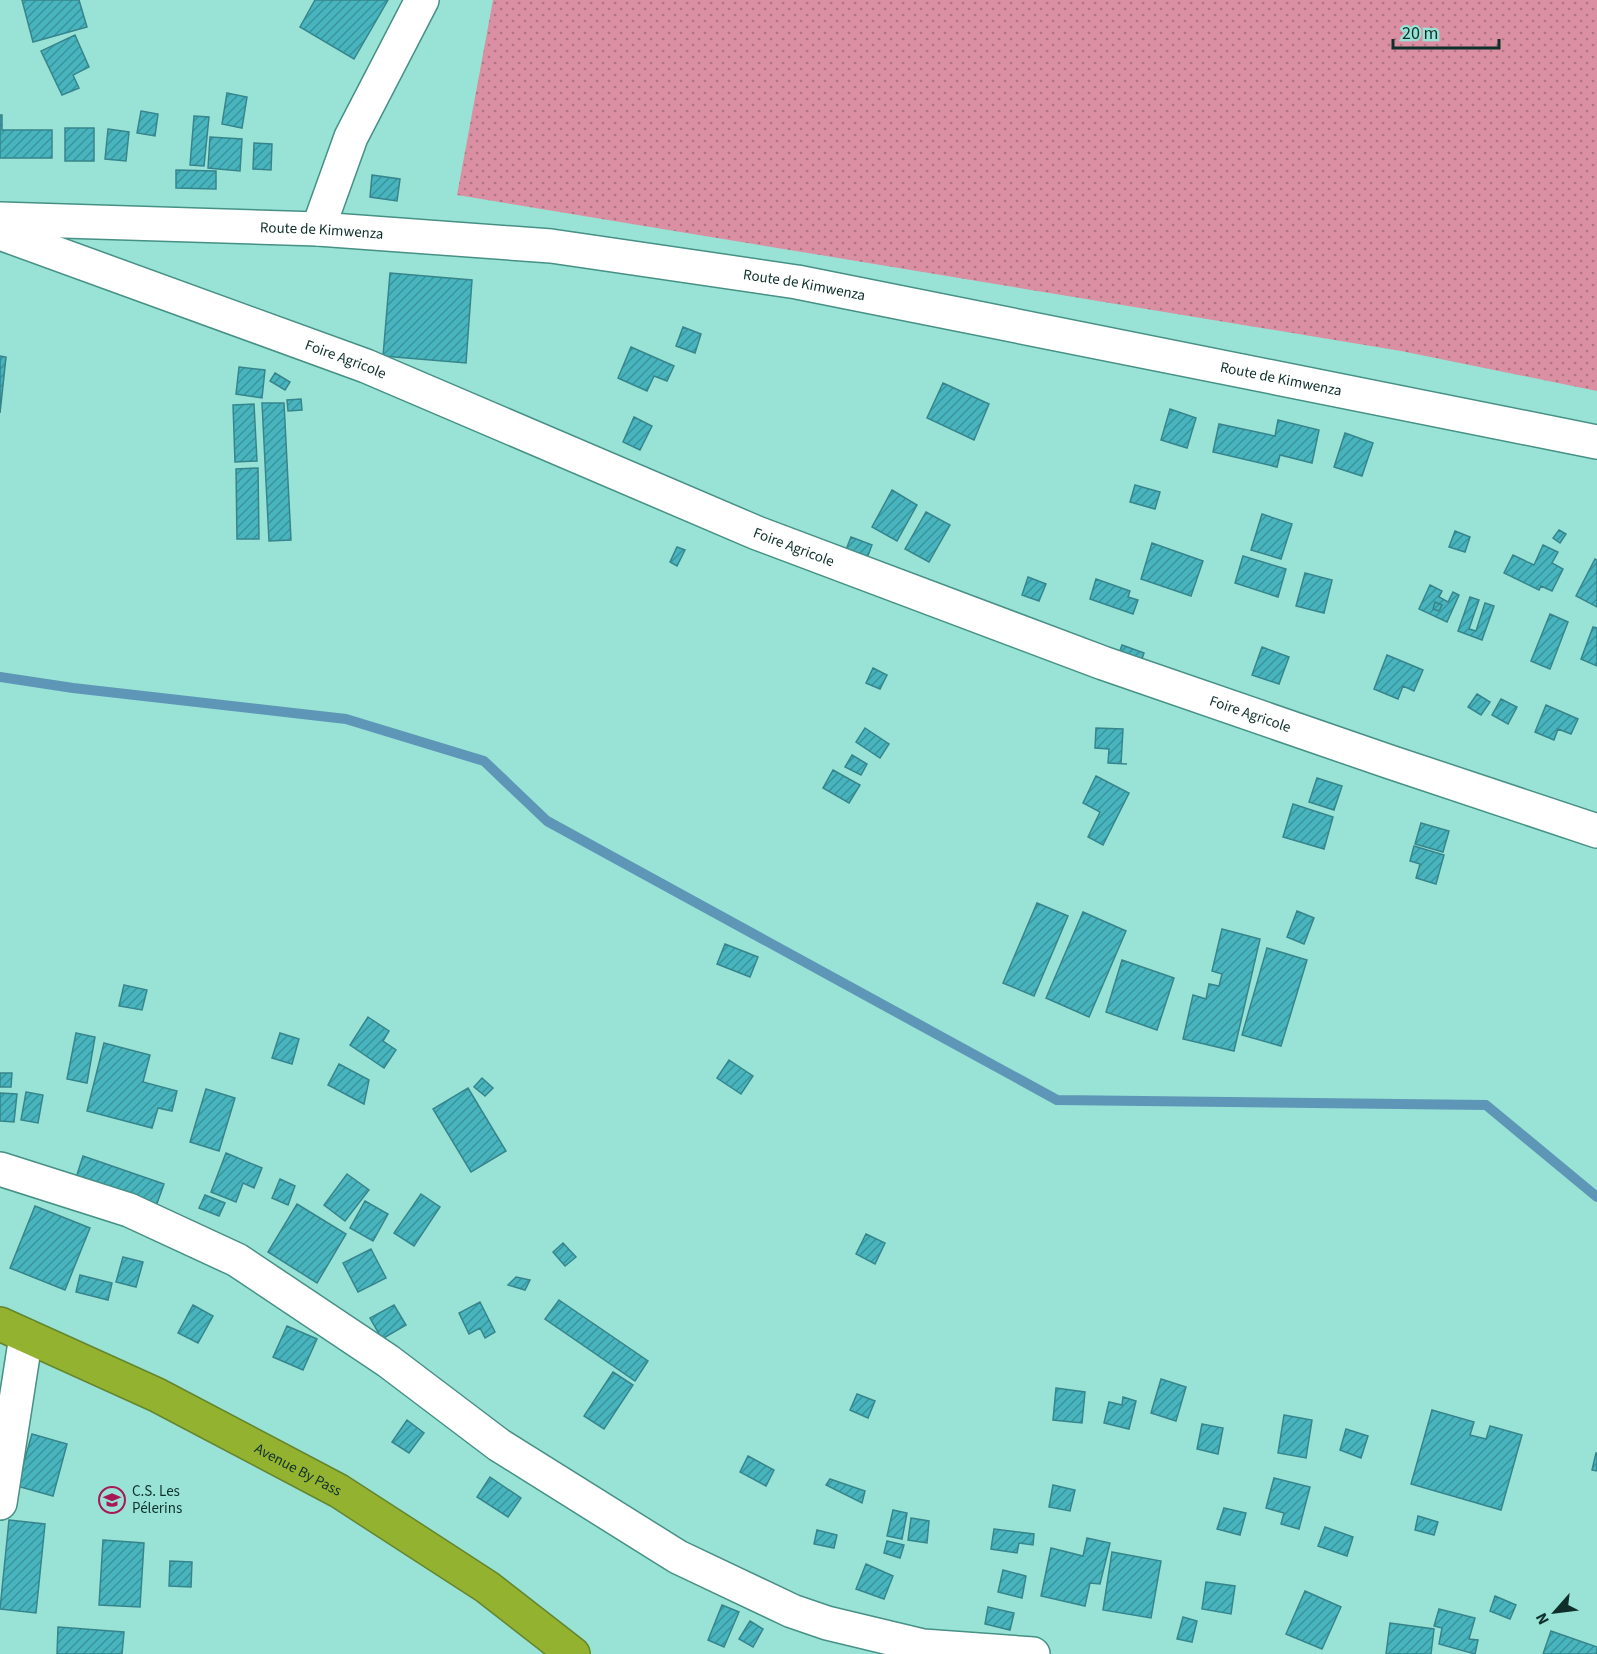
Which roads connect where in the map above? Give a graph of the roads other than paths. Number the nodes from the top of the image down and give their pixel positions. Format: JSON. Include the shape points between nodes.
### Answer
{"nodes":[{"id":1,"x":422,"y":0,"type":"edge"},
{"id":2,"x":0,"y":219,"type":"edge"},
{"id":3,"x":318,"y":229,"type":"junction"},
{"id":4,"x":0,"y":233,"type":"edge"},
{"id":5,"x":1597,"y":442,"type":"edge"},
{"id":6,"x":1597,"y":831,"type":"edge"},
{"id":7,"x":0,"y":1169,"type":"edge"},
{"id":8,"x":13,"y":1330,"type":"edge"},
{"id":9,"x":0,"y":1503,"type":"edge"},
{"id":10,"x":573,"y":1654,"type":"edge"},
{"id":11,"x":1033,"y":1654,"type":"edge"}],
"edges":[{"from":1,"to":3,"type":"street","via":[[351,137]]},
{"from":2,"to":3,"type":"street","name":"Route de Kimwenza"},
{"from":3,"to":5,"type":"street","name":"Route de Kimwenza","via":[[551,246],[796,282]]},
{"from":4,"to":6,"type":"street","name":"Foire Agricole","via":[[366,366],[757,533],[1081,655]]},
{"from":7,"to":11,"type":"street","via":[[129,1210],[237,1260],[388,1361],[499,1445],[678,1557],[792,1611],[923,1646]]},
{"from":8,"to":9,"type":"street"},
{"from":8,"to":10,"type":"highway","name":"Avenue By Pass","via":[[157,1395],[339,1491],[487,1587]]}]}
